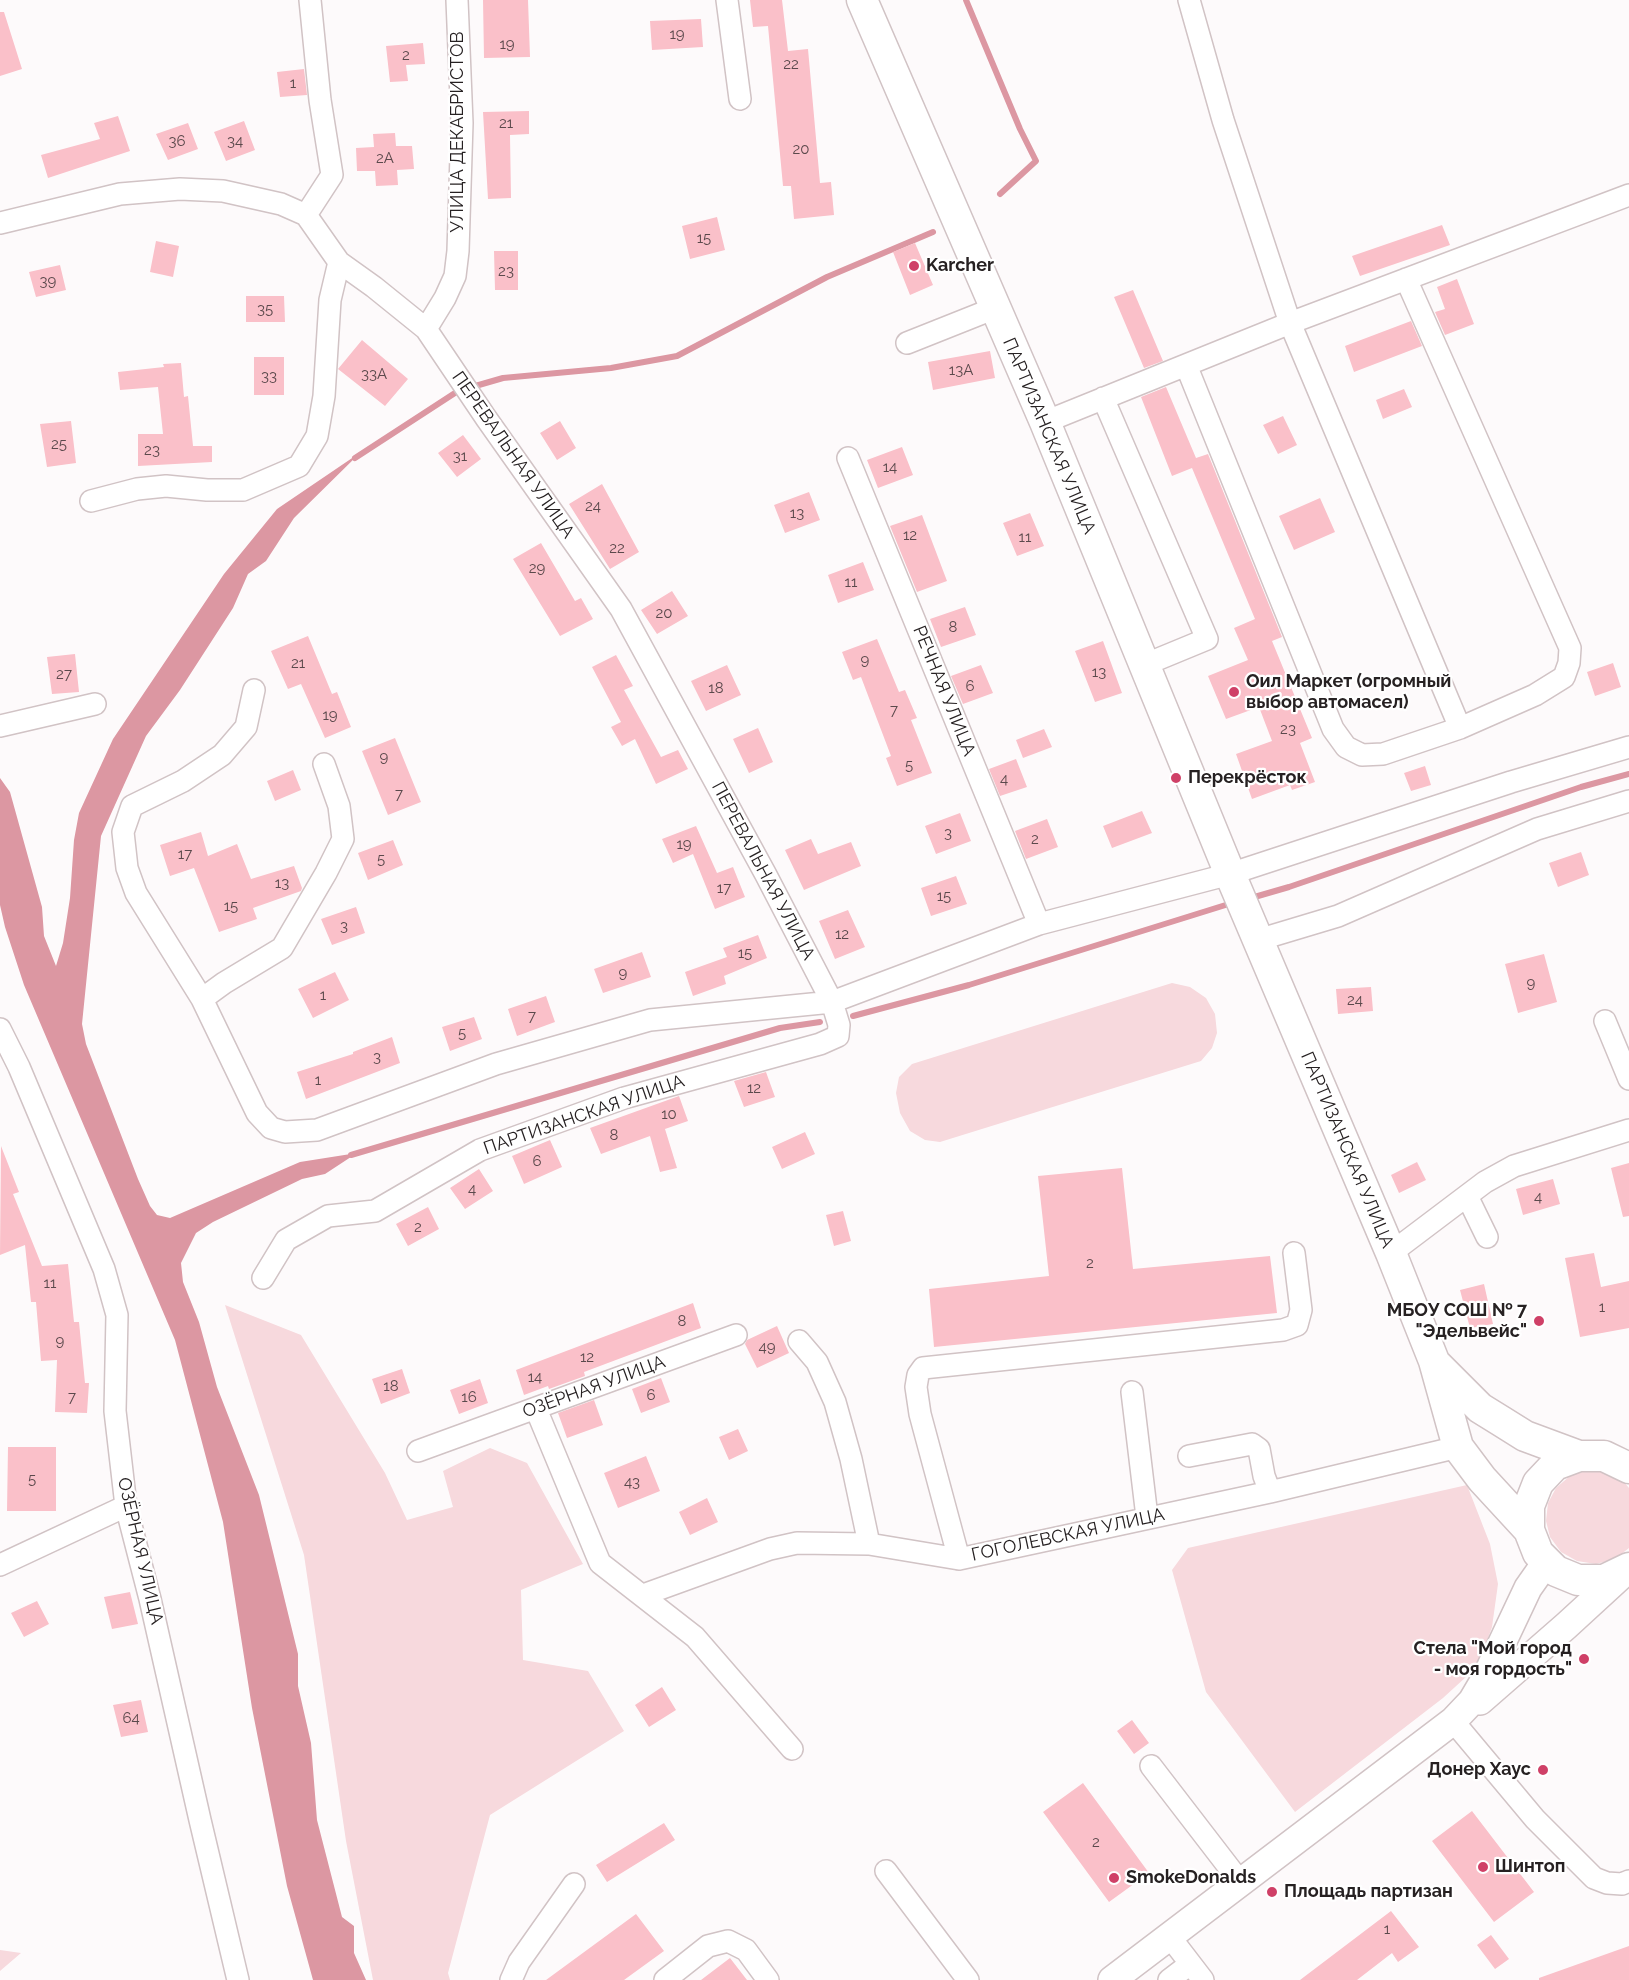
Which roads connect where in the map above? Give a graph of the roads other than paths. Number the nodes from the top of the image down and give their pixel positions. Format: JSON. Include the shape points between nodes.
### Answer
{"nodes":[{"id":1,"x":310,"y":0,"type":"edge"},
{"id":2,"x":457,"y":0,"type":"edge"},
{"id":3,"x":728,"y":0,"type":"edge"},
{"id":4,"x":862,"y":0,"type":"edge"},
{"id":5,"x":1189,"y":0,"type":"edge"},
{"id":6,"x":740,"y":99,"type":"dead end"},
{"id":7,"x":1629,"y":195,"type":"edge"},
{"id":8,"x":306,"y":215,"type":"junction"},
{"id":9,"x":0,"y":222,"type":"edge"},
{"id":10,"x":339,"y":262,"type":"junction"},
{"id":11,"x":1406,"y":279,"type":"junction"},
{"id":12,"x":995,"y":308,"type":"junction"},
{"id":13,"x":1290,"y":323,"type":"junction"},
{"id":14,"x":426,"y":329,"type":"junction"},
{"id":15,"x":907,"y":343,"type":"dead end"},
{"id":16,"x":1186,"y":365,"type":"junction"},
{"id":17,"x":1103,"y":398,"type":"junction"},
{"id":18,"x":1045,"y":422,"type":"junction"},
{"id":19,"x":848,"y":458,"type":"dead end"},
{"id":20,"x":91,"y":501,"type":"dead end"},
{"id":21,"x":1144,"y":665,"type":"junction"},
{"id":22,"x":254,"y":690,"type":"dead end"},
{"id":23,"x":95,"y":704,"type":"dead end"},
{"id":24,"x":0,"y":726,"type":"edge"},
{"id":25,"x":1460,"y":728,"type":"junction"},
{"id":26,"x":1629,"y":747,"type":"edge"},
{"id":27,"x":324,"y":764,"type":"dead end"},
{"id":28,"x":1629,"y":801,"type":"edge"},
{"id":29,"x":1232,"y":880,"type":"junction"},
{"id":30,"x":1039,"y":924,"type":"junction"},
{"id":31,"x":1256,"y":933,"type":"junction"},
{"id":32,"x":202,"y":999,"type":"junction"},
{"id":33,"x":832,"y":1002,"type":"junction"},
{"id":34,"x":1605,"y":1021,"type":"dead end"},
{"id":35,"x":0,"y":1029,"type":"edge"},
{"id":36,"x":1629,"y":1079,"type":"edge"},
{"id":37,"x":1629,"y":1130,"type":"edge"},
{"id":38,"x":1467,"y":1196,"type":"junction"},
{"id":39,"x":1487,"y":1237,"type":"dead end"},
{"id":40,"x":1294,"y":1253,"type":"dead end"},
{"id":41,"x":1391,"y":1253,"type":"junction"},
{"id":42,"x":263,"y":1278,"type":"dead end"},
{"id":43,"x":736,"y":1335,"type":"dead end"},
{"id":44,"x":799,"y":1341,"type":"dead end"},
{"id":45,"x":1434,"y":1361,"type":"junction"},
{"id":46,"x":1132,"y":1392,"type":"dead end"},
{"id":47,"x":536,"y":1409,"type":"junction"},
{"id":48,"x":1458,"y":1447,"type":"junction"},
{"id":49,"x":417,"y":1451,"type":"dead end"},
{"id":50,"x":1189,"y":1456,"type":"dead end"},
{"id":51,"x":1610,"y":1457,"type":"edge"},
{"id":52,"x":1270,"y":1492,"type":"junction"},
{"id":53,"x":126,"y":1506,"type":"junction"},
{"id":54,"x":1146,"y":1517,"type":"junction"},
{"id":55,"x":1528,"y":1530,"type":"junction"},
{"id":56,"x":869,"y":1544,"type":"junction"},
{"id":57,"x":959,"y":1559,"type":"junction"},
{"id":58,"x":1547,"y":1561,"type":"junction"},
{"id":59,"x":0,"y":1565,"type":"edge"},
{"id":60,"x":1628,"y":1569,"type":"edge"},
{"id":61,"x":643,"y":1595,"type":"junction"},
{"id":62,"x":1453,"y":1721,"type":"junction"},
{"id":63,"x":792,"y":1749,"type":"dead end"},
{"id":64,"x":1151,"y":1766,"type":"dead end"},
{"id":65,"x":886,"y":1871,"type":"dead end"},
{"id":66,"x":1629,"y":1881,"type":"edge"},
{"id":67,"x":1241,"y":1883,"type":"junction"},
{"id":68,"x":574,"y":1884,"type":"dead end"},
{"id":69,"x":1170,"y":1937,"type":"junction"},
{"id":70,"x":1196,"y":1972,"type":"edge"},
{"id":71,"x":238,"y":1980,"type":"edge"},
{"id":72,"x":511,"y":1980,"type":"edge"},
{"id":73,"x":665,"y":1980,"type":"edge"},
{"id":74,"x":768,"y":1980,"type":"edge"},
{"id":75,"x":968,"y":1980,"type":"edge"},
{"id":76,"x":1112,"y":1980,"type":"edge"},
{"id":77,"x":1169,"y":1980,"type":"edge"}],
"edges":[{"from":1,"to":8,"type":"street","via":[[332,175]]},
{"from":2,"to":14,"type":"street","name":"УЛИЦА ДЕКАБРИСТОВ","via":[[462,123],[458,251],[445,298]]},
{"from":3,"to":6,"type":"street"},
{"from":4,"to":12,"type":"highway","name":"ПАРТИЗАНСКАЯ УЛИЦА"},
{"from":5,"to":13,"type":"street","via":[[1222,120]]},
{"from":7,"to":11,"type":"street"},
{"from":8,"to":9,"type":"street","via":[[281,204],[223,191],[180,189],[120,194]]},
{"from":8,"to":10,"type":"street","name":"ПЕРЕВАЛЬНАЯ УЛИЦА"},
{"from":10,"to":14,"type":"street","name":"ПЕРЕВАЛЬНАЯ УЛИЦА"},
{"from":10,"to":20,"type":"street","via":[[330,300],[318,436],[299,466],[243,490],[166,486]]},
{"from":11,"to":13,"type":"street"},
{"from":11,"to":25,"type":"street","via":[[1570,648],[1564,677],[1535,695]]},
{"from":12,"to":15,"type":"street"},
{"from":12,"to":18,"type":"highway","name":"ПАРТИЗАНСКАЯ УЛИЦА"},
{"from":13,"to":16,"type":"street"},
{"from":13,"to":25,"type":"street"},
{"from":14,"to":33,"type":"street","name":"ПЕРЕВАЛЬНАЯ УЛИЦА","via":[[621,609]]},
{"from":16,"to":17,"type":"street"},
{"from":16,"to":25,"type":"street","via":[[1333,729],[1346,747],[1362,755],[1383,754]]},
{"from":17,"to":18,"type":"street"},
{"from":17,"to":21,"type":"street","via":[[1207,639]]},
{"from":18,"to":21,"type":"highway","name":"ПАРТИЗАНСКАЯ УЛИЦА"},
{"from":19,"to":30,"type":"street","name":"РЕЧНАЯ УЛИЦА"},
{"from":21,"to":29,"type":"highway","name":"ПАРТИЗАНСКАЯ УЛИЦА"},
{"from":22,"to":32,"type":"street","via":[[246,727],[222,755],[183,781],[132,806],[123,832],[127,868],[136,893]]},
{"from":23,"to":24,"type":"street"},
{"from":26,"to":29,"type":"street","via":[[1511,782]]},
{"from":27,"to":32,"type":"street","via":[[339,806],[343,839],[326,873],[282,948]]},
{"from":28,"to":31,"type":"street","via":[[1537,829],[1338,916]]},
{"from":29,"to":30,"type":"street"},
{"from":29,"to":31,"type":"highway","name":"ПАРТИЗАНСКАЯ УЛИЦА"},
{"from":30,"to":33,"type":"street"},
{"from":31,"to":41,"type":"highway","name":"ПАРТИЗАНСКАЯ УЛИЦА"},
{"from":32,"to":33,"type":"street","via":[[257,1113],[271,1128],[285,1132],[317,1130],[496,1064],[650,1020]]},
{"from":33,"to":42,"type":"street","name":"ПАРТИЗАНСКАЯ УЛИЦА","via":[[838,1036],[624,1098],[480,1150],[375,1211],[328,1215],[286,1240]]},
{"from":34,"to":36,"type":"street"},
{"from":35,"to":53,"type":"street","name":"ОЗЁРНАЯ УЛИЦА","via":[[87,1226],[117,1315],[115,1411]]},
{"from":37,"to":38,"type":"street","via":[[1514,1166]]},
{"from":38,"to":39,"type":"street"},
{"from":38,"to":41,"type":"street"},
{"from":40,"to":57,"type":"street","via":[[1301,1310],[1297,1325],[1283,1330],[923,1368],[916,1387],[920,1414]]},
{"from":41,"to":45,"type":"highway","name":"ПАРТИЗАНСКАЯ УЛИЦА"},
{"from":43,"to":47,"type":"street","name":"ОЗЁРНАЯ УЛИЦА"},
{"from":44,"to":56,"type":"street","via":[[818,1362],[835,1402]]},
{"from":45,"to":48,"type":"highway","name":"ПАРТИЗАНСКАЯ УЛИЦА"},
{"from":45,"to":51,"type":"highway","name":"ПАРТИЗАНСКАЯ УЛИЦА","via":[[1487,1412],[1525,1436]]},
{"from":46,"to":54,"type":"street"},
{"from":47,"to":49,"type":"street","name":"ОЗЁРНАЯ УЛИЦА"},
{"from":47,"to":61,"type":"street","via":[[600,1563]]},
{"from":48,"to":52,"type":"street","name":"ГОГОЛЕВСКАЯ УЛИЦА"},
{"from":48,"to":55,"type":"highway","name":"ПАРТИЗАНСКАЯ УЛИЦА"},
{"from":50,"to":52,"type":"street","via":[[1252,1444],[1259,1449]]},
{"from":51,"to":55,"type":"highway","via":[[1555,1465],[1538,1483],[1528,1506]]},
{"from":52,"to":54,"type":"street","name":"ГОГОЛЕВСКАЯ УЛИЦА"},
{"from":53,"to":59,"type":"street"},
{"from":53,"to":71,"type":"street","name":"ОЗЁРНАЯ УЛИЦА"},
{"from":54,"to":57,"type":"street","name":"ГОГОЛЕВСКАЯ УЛИЦА"},
{"from":55,"to":58,"type":"highway","name":"ПАРТИЗАНСКАЯ УЛИЦА","via":[[1538,1553]]},
{"from":56,"to":57,"type":"street","name":"ГОГОЛЕВСКАЯ УЛИЦА"},
{"from":56,"to":61,"type":"street","name":"ГОГОЛЕВСКАЯ УЛИЦА","via":[[797,1543],[770,1549]]},
{"from":58,"to":60,"type":"highway","via":[[1556,1571],[1578,1580],[1604,1580]]},
{"from":58,"to":62,"type":"main road","via":[[1528,1588],[1485,1679]]},
{"from":60,"to":62,"type":"main road"},
{"from":61,"to":63,"type":"street","via":[[695,1637]]},
{"from":62,"to":66,"type":"street","via":[[1535,1819],[1594,1878],[1607,1883]]},
{"from":62,"to":67,"type":"main road"},
{"from":64,"to":67,"type":"street"},
{"from":65,"to":75,"type":"street"},
{"from":67,"to":69,"type":"main road"},
{"from":68,"to":72,"type":"street","via":[[519,1962]]},
{"from":69,"to":70,"type":"street"},
{"from":69,"to":76,"type":"main road"},
{"from":70,"to":77,"type":"street"},
{"from":73,"to":74,"type":"street","via":[[708,1946],[728,1941],[746,1950]]}]}
